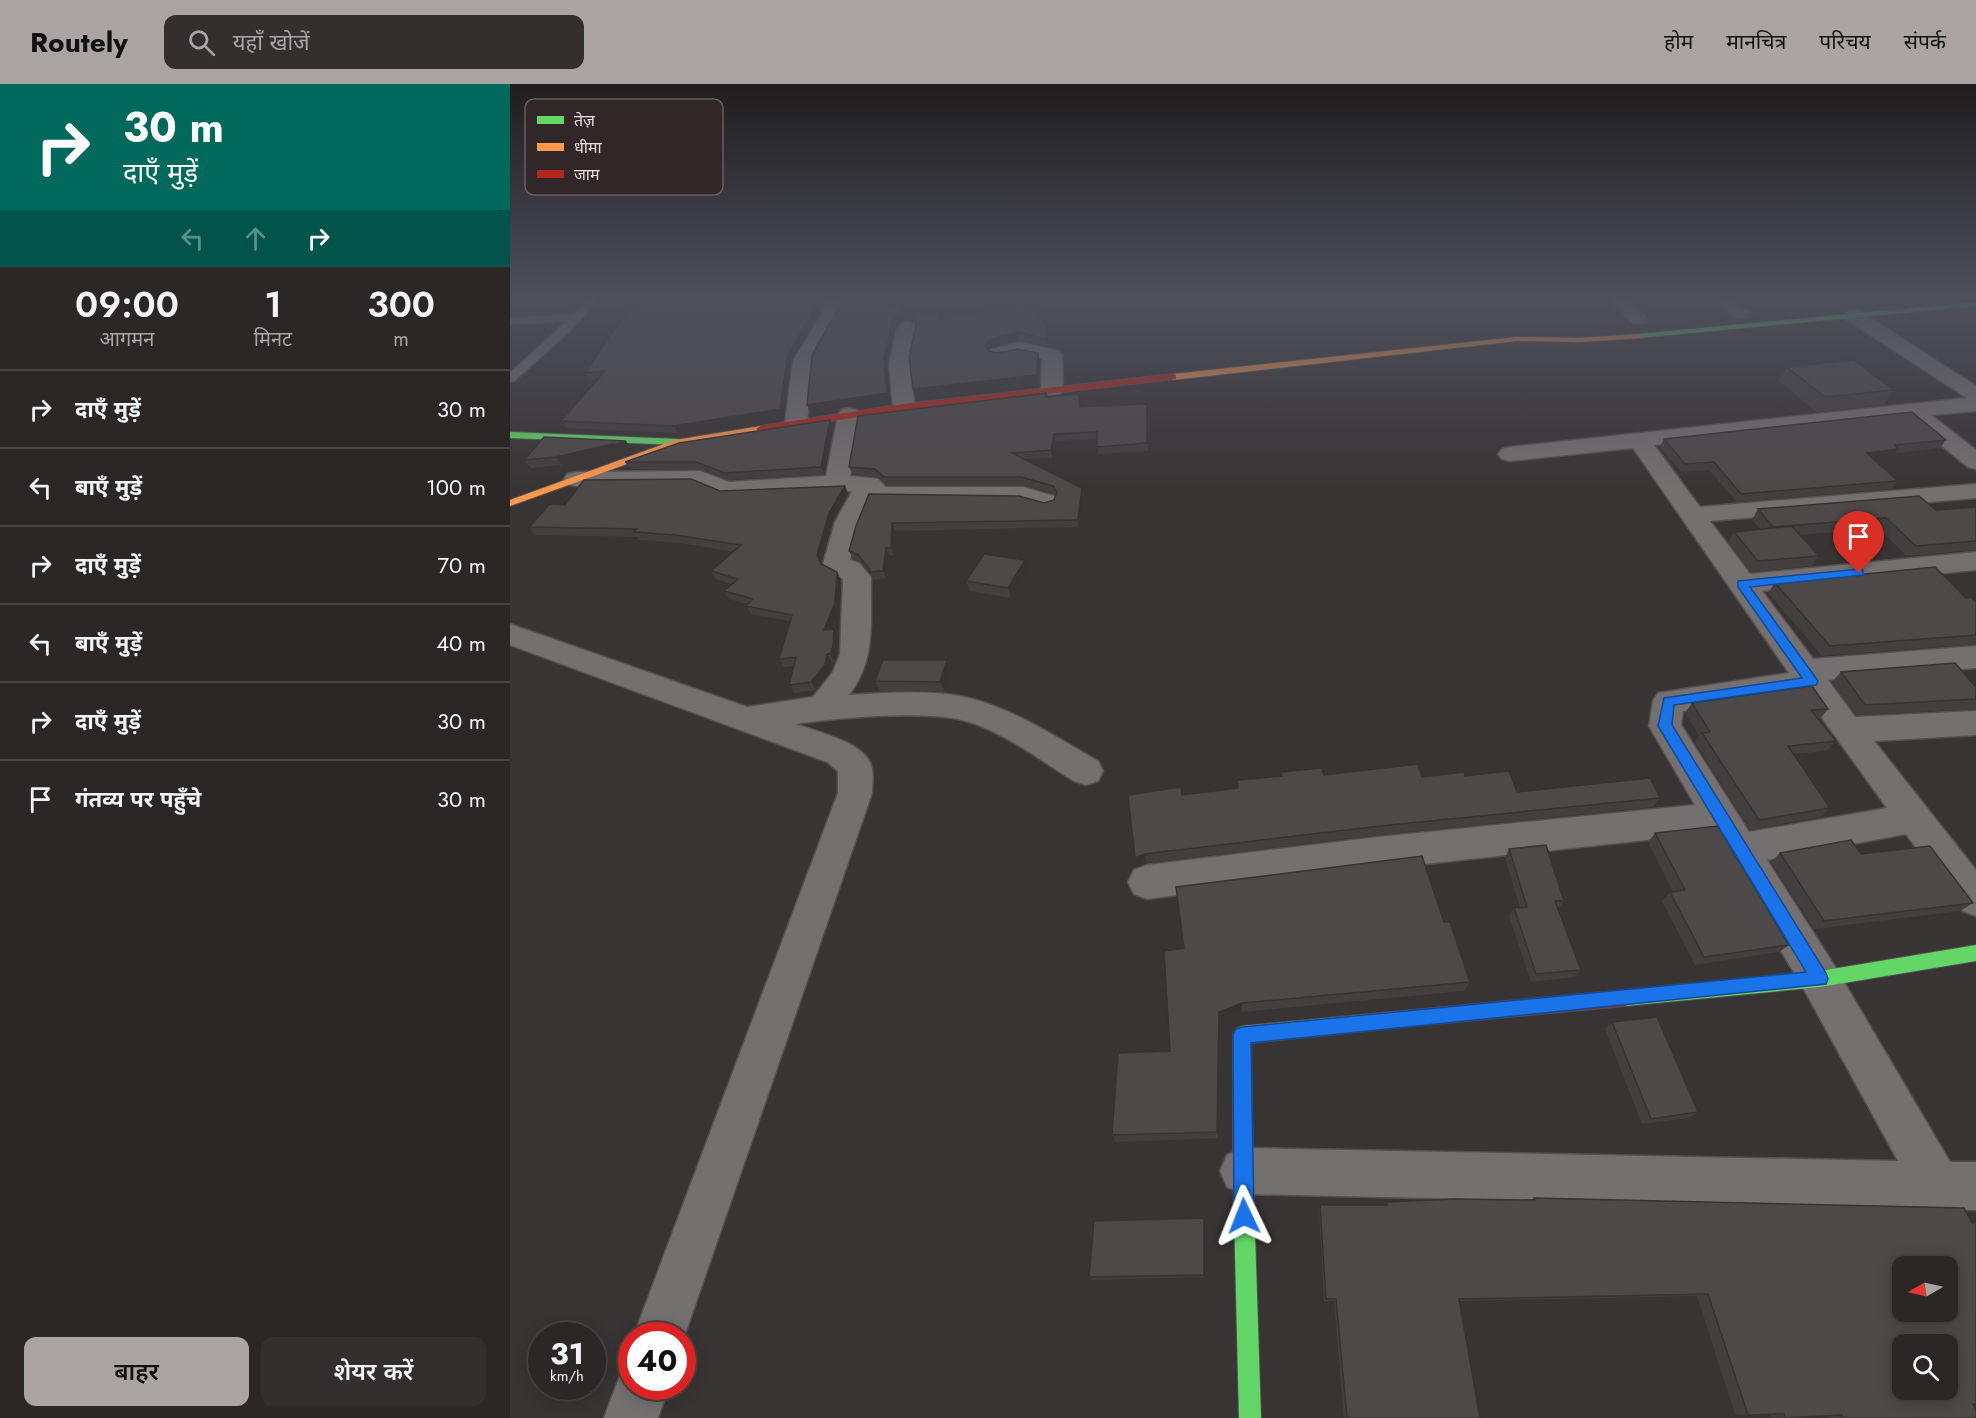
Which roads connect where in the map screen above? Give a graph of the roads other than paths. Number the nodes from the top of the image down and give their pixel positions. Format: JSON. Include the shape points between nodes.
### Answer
{"nodes":[{"id":1,"x":529,"y":361,"type":"edge"},
{"id":2,"x":803,"y":361,"type":"edge"},
{"id":3,"x":900,"y":361,"type":"edge"},
{"id":4,"x":1052,"y":361,"type":"edge"},
{"id":5,"x":1290,"y":361,"type":"edge"},
{"id":6,"x":1925,"y":361,"type":"edge"},
{"id":7,"x":510,"y":379,"type":"edge"},
{"id":8,"x":1052,"y":388,"type":"junction"},
{"id":9,"x":1976,"y":394,"type":"edge"},
{"id":10,"x":1976,"y":404,"type":"edge"},
{"id":11,"x":904,"y":407,"type":"junction"},
{"id":12,"x":1911,"y":410,"type":"junction"},
{"id":13,"x":849,"y":415,"type":"junction"},
{"id":14,"x":796,"y":423,"type":"junction"},
{"id":15,"x":510,"y":435,"type":"edge"},
{"id":16,"x":1638,"y":439,"type":"junction"},
{"id":17,"x":678,"y":442,"type":"junction"},
{"id":18,"x":1510,"y":454,"type":"dead end"},
{"id":19,"x":1976,"y":462,"type":"edge"},
{"id":20,"x":576,"y":479,"type":"junction"},
{"id":21,"x":837,"y":483,"type":"junction"},
{"id":22,"x":869,"y":484,"type":"junction"},
{"id":23,"x":1976,"y":491,"type":"edge"},
{"id":24,"x":1045,"y":501,"type":"edge"},
{"id":25,"x":510,"y":503,"type":"edge"},
{"id":26,"x":1692,"y":515,"type":"junction"},
{"id":27,"x":1976,"y":561,"type":"edge"},
{"id":28,"x":1742,"y":584,"type":"junction"},
{"id":29,"x":510,"y":634,"type":"edge"},
{"id":30,"x":1976,"y":657,"type":"edge"},
{"id":31,"x":1808,"y":676,"type":"junction"},
{"id":32,"x":822,"y":708,"type":"junction"},
{"id":33,"x":749,"y":718,"type":"junction"},
{"id":34,"x":1976,"y":723,"type":"edge"},
{"id":35,"x":1847,"y":730,"type":"junction"},
{"id":36,"x":1086,"y":771,"type":"dead end"},
{"id":37,"x":1721,"y":817,"type":"junction"},
{"id":38,"x":1914,"y":818,"type":"junction"},
{"id":39,"x":1740,"y":849,"type":"junction"},
{"id":40,"x":1965,"y":869,"type":"edge"},
{"id":41,"x":1147,"y":882,"type":"dead end"},
{"id":42,"x":1976,"y":899,"type":"edge"},
{"id":43,"x":1976,"y":953,"type":"edge"},
{"id":44,"x":1820,"y":979,"type":"junction"},
{"id":45,"x":1243,"y":1171,"type":"junction"},
{"id":46,"x":1957,"y":1186,"type":"edge"},
{"id":47,"x":665,"y":1322,"type":"edge"},
{"id":48,"x":637,"y":1400,"type":"edge"},
{"id":49,"x":631,"y":1418,"type":"edge"},
{"id":50,"x":1250,"y":1418,"type":"edge"}],
"edges":[{"from":1,"to":7,"type":"lane"},
{"from":2,"to":14,"type":"street"},
{"from":3,"to":11,"type":"street"},
{"from":4,"to":8,"type":"street"},
{"from":5,"to":8,"type":"main road"},
{"from":6,"to":9,"type":"street"},
{"from":8,"to":11,"type":"main road"},
{"from":10,"to":12,"type":"street"},
{"from":11,"to":13,"type":"main road"},
{"from":12,"to":16,"type":"street"},
{"from":12,"to":19,"type":"street"},
{"from":13,"to":14,"type":"main road"},
{"from":13,"to":21,"type":"street"},
{"from":14,"to":17,"type":"main road"},
{"from":15,"to":17,"type":"main road"},
{"from":16,"to":18,"type":"street"},
{"from":16,"to":26,"type":"street"},
{"from":17,"to":20,"type":"main road"},
{"from":20,"to":21,"type":"street","via":[[700,478],[725,490]]},
{"from":20,"to":25,"type":"main road"},
{"from":21,"to":22,"type":"street"},
{"from":22,"to":24,"type":"street","via":[[880,494],[1023,494]]},
{"from":22,"to":32,"type":"street","via":[[856,503],[836,564],[857,577],[855,654],[848,675]]},
{"from":23,"to":26,"type":"street"},
{"from":26,"to":28,"type":"street"},
{"from":27,"to":28,"type":"street"},
{"from":28,"to":31,"type":"street"},
{"from":29,"to":33,"type":"street"},
{"from":30,"to":31,"type":"street"},
{"from":31,"to":35,"type":"street"},
{"from":31,"to":37,"type":"street","via":[[1669,701],[1665,726]]},
{"from":32,"to":33,"type":"street"},
{"from":32,"to":36,"type":"street","via":[[926,705],[966,709],[997,721]]},
{"from":33,"to":47,"type":"street","via":[[840,753],[855,766],[855,793]]},
{"from":34,"to":35,"type":"street"},
{"from":35,"to":38,"type":"street"},
{"from":37,"to":39,"type":"street"},
{"from":37,"to":41,"type":"street","via":[[1389,851]]},
{"from":38,"to":39,"type":"street"},
{"from":38,"to":40,"type":"street"},
{"from":39,"to":44,"type":"street"},
{"from":40,"to":42,"type":"street"},
{"from":43,"to":44,"type":"main road"},
{"from":44,"to":45,"type":"main road","via":[[1242,1035]]},
{"from":44,"to":46,"type":"street"},
{"from":45,"to":46,"type":"street"},
{"from":45,"to":50,"type":"main road"},
{"from":48,"to":49,"type":"street"}]}
